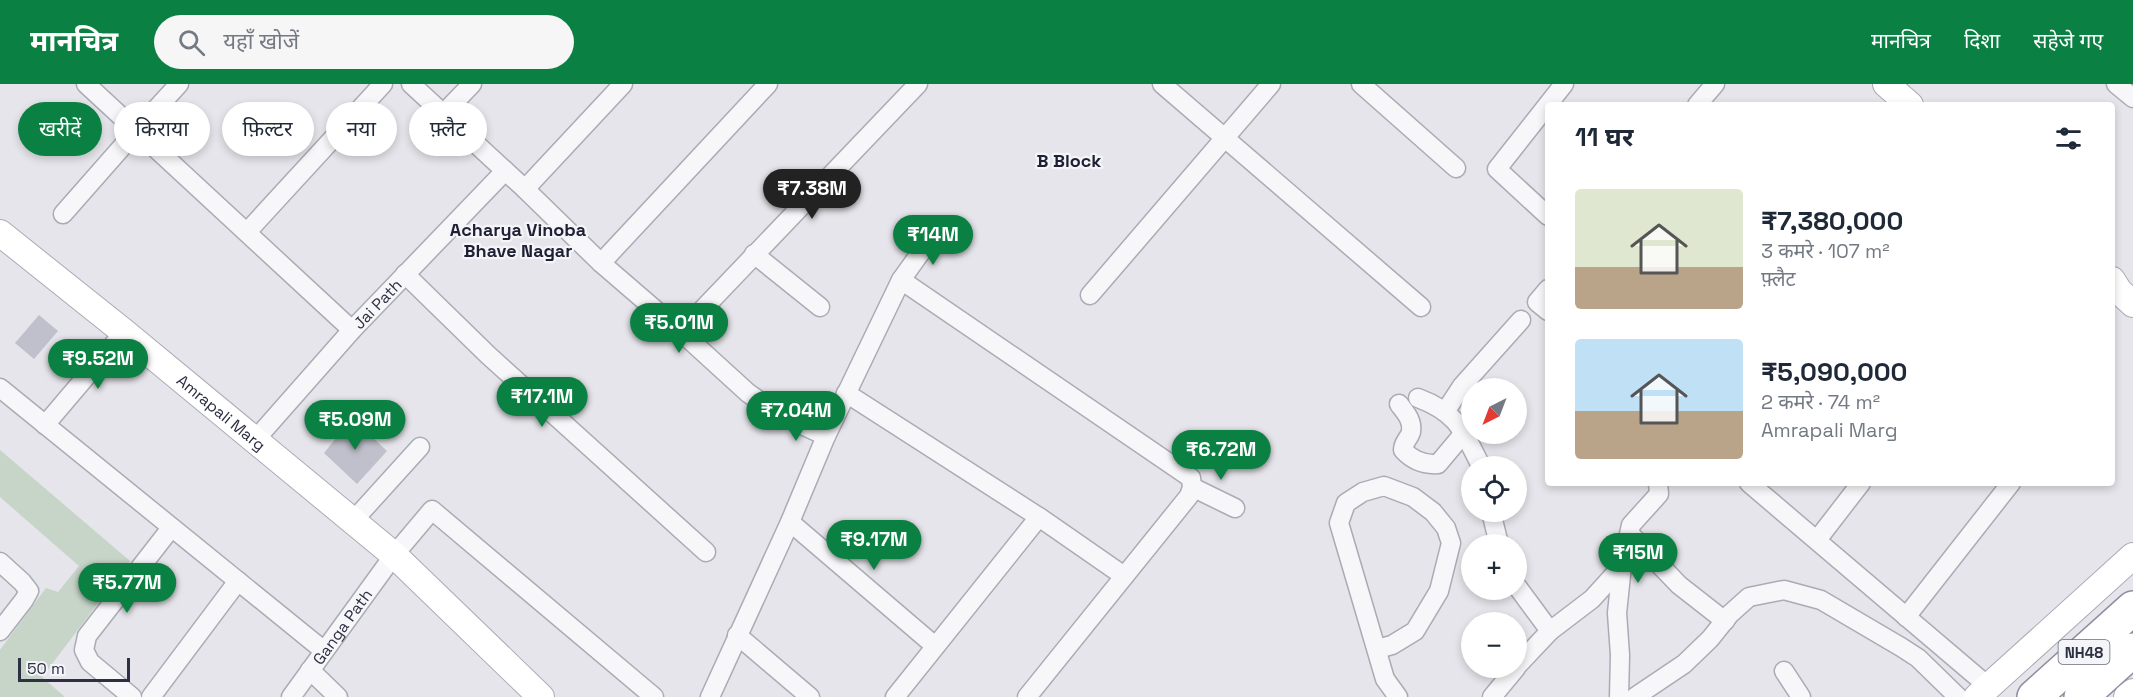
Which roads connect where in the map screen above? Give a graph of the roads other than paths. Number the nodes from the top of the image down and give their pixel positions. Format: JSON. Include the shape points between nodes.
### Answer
{"nodes":[{"id":1,"x":86,"y":84,"type":"edge"},
{"id":2,"x":179,"y":84,"type":"edge"},
{"id":3,"x":383,"y":84,"type":"edge"},
{"id":4,"x":411,"y":84,"type":"edge"},
{"id":5,"x":472,"y":84,"type":"edge"},
{"id":6,"x":623,"y":84,"type":"edge"},
{"id":7,"x":768,"y":84,"type":"edge"},
{"id":8,"x":918,"y":84,"type":"edge"},
{"id":9,"x":1162,"y":84,"type":"edge"},
{"id":10,"x":1271,"y":84,"type":"edge"},
{"id":11,"x":1361,"y":84,"type":"edge"},
{"id":12,"x":1564,"y":84,"type":"edge"},
{"id":13,"x":1715,"y":84,"type":"edge"},
{"id":14,"x":1886,"y":84,"type":"edge"},
{"id":15,"x":2116,"y":84,"type":"edge"},
{"id":16,"x":2133,"y":98,"type":"edge"},
{"id":17,"x":162,"y":102,"type":"edge"},
{"id":18,"x":431,"y":102,"type":"edge"},
{"id":19,"x":455,"y":102,"type":"edge"},
{"id":20,"x":1550,"y":102,"type":"edge"},
{"id":21,"x":1700,"y":102,"type":"edge"},
{"id":22,"x":1907,"y":102,"type":"edge"},
{"id":23,"x":1545,"y":108,"type":"edge"},
{"id":24,"x":114,"y":110,"type":"edge"},
{"id":25,"x":1225,"y":137,"type":"junction"},
{"id":26,"x":114,"y":154,"type":"edge"},
{"id":27,"x":487,"y":154,"type":"edge"},
{"id":28,"x":164,"y":156,"type":"edge"},
{"id":29,"x":1456,"y":168,"type":"dead end"},
{"id":30,"x":505,"y":171,"type":"junction"},
{"id":31,"x":525,"y":189,"type":"junction"},
{"id":32,"x":1545,"y":213,"type":"edge"},
{"id":33,"x":63,"y":214,"type":"dead end"},
{"id":34,"x":936,"y":231,"type":"dead end"},
{"id":35,"x":247,"y":232,"type":"junction"},
{"id":36,"x":0,"y":233,"type":"edge"},
{"id":37,"x":754,"y":254,"type":"junction"},
{"id":38,"x":601,"y":263,"type":"junction"},
{"id":39,"x":2115,"y":271,"type":"edge"},
{"id":40,"x":405,"y":274,"type":"junction"},
{"id":41,"x":901,"y":280,"type":"junction"},
{"id":42,"x":2133,"y":282,"type":"edge"},
{"id":43,"x":2115,"y":285,"type":"edge"},
{"id":44,"x":1545,"y":293,"type":"edge"},
{"id":45,"x":1090,"y":295,"type":"dead end"},
{"id":46,"x":2133,"y":304,"type":"edge"},
{"id":47,"x":820,"y":307,"type":"dead end"},
{"id":48,"x":1421,"y":307,"type":"dead end"},
{"id":49,"x":1545,"y":309,"type":"edge"},
{"id":50,"x":1521,"y":320,"type":"dead end"},
{"id":51,"x":352,"y":330,"type":"junction"},
{"id":52,"x":124,"y":332,"type":"junction"},
{"id":53,"x":681,"y":332,"type":"junction"},
{"id":54,"x":0,"y":388,"type":"edge"},
{"id":55,"x":846,"y":393,"type":"junction"},
{"id":56,"x":1418,"y":398,"type":"dead end"},
{"id":57,"x":1399,"y":404,"type":"dead end"},
{"id":58,"x":1445,"y":412,"type":"junction"},
{"id":59,"x":45,"y":425,"type":"junction"},
{"id":60,"x":1461,"y":427,"type":"edge"},
{"id":61,"x":826,"y":436,"type":"junction"},
{"id":62,"x":1461,"y":437,"type":"edge"},
{"id":63,"x":255,"y":440,"type":"junction"},
{"id":64,"x":420,"y":447,"type":"dead end"},
{"id":65,"x":1658,"y":486,"type":"edge"},
{"id":66,"x":1753,"y":486,"type":"edge"},
{"id":67,"x":1859,"y":486,"type":"edge"},
{"id":68,"x":2009,"y":486,"type":"edge"},
{"id":69,"x":1191,"y":487,"type":"junction"},
{"id":70,"x":1235,"y":508,"type":"dead end"},
{"id":71,"x":1038,"y":517,"type":"junction"},
{"id":72,"x":353,"y":521,"type":"junction"},
{"id":73,"x":790,"y":522,"type":"junction"},
{"id":74,"x":171,"y":528,"type":"junction"},
{"id":75,"x":1630,"y":534,"type":"junction"},
{"id":76,"x":1817,"y":540,"type":"junction"},
{"id":77,"x":706,"y":552,"type":"dead end"},
{"id":78,"x":394,"y":555,"type":"junction"},
{"id":79,"x":2133,"y":556,"type":"edge"},
{"id":80,"x":0,"y":562,"type":"edge"},
{"id":81,"x":1623,"y":566,"type":"junction"},
{"id":82,"x":1124,"y":576,"type":"junction"},
{"id":83,"x":238,"y":581,"type":"junction"},
{"id":84,"x":1527,"y":600,"type":"edge"},
{"id":85,"x":2133,"y":608,"type":"edge"},
{"id":86,"x":1906,"y":617,"type":"junction"},
{"id":87,"x":1725,"y":621,"type":"junction"},
{"id":88,"x":0,"y":631,"type":"edge"},
{"id":89,"x":1550,"y":631,"type":"junction"},
{"id":90,"x":737,"y":635,"type":"junction"},
{"id":91,"x":935,"y":646,"type":"junction"},
{"id":92,"x":1377,"y":649,"type":"junction"},
{"id":93,"x":323,"y":650,"type":"junction"},
{"id":94,"x":2133,"y":650,"type":"edge"},
{"id":95,"x":1527,"y":655,"type":"edge"},
{"id":96,"x":310,"y":670,"type":"junction"},
{"id":97,"x":1784,"y":671,"type":"dead end"},
{"id":98,"x":1507,"y":678,"type":"edge"},
{"id":99,"x":1982,"y":688,"type":"edge"},
{"id":100,"x":2133,"y":692,"type":"edge"},
{"id":101,"x":132,"y":697,"type":"edge"},
{"id":102,"x":151,"y":697,"type":"edge"},
{"id":103,"x":291,"y":697,"type":"edge"},
{"id":104,"x":338,"y":697,"type":"edge"},
{"id":105,"x":541,"y":697,"type":"edge"},
{"id":106,"x":654,"y":697,"type":"edge"},
{"id":107,"x":710,"y":697,"type":"edge"},
{"id":108,"x":810,"y":697,"type":"edge"},
{"id":109,"x":895,"y":697,"type":"edge"},
{"id":110,"x":1027,"y":697,"type":"edge"},
{"id":111,"x":1398,"y":697,"type":"edge"},
{"id":112,"x":1492,"y":697,"type":"edge"},
{"id":113,"x":1619,"y":697,"type":"edge"},
{"id":114,"x":1635,"y":697,"type":"edge"},
{"id":115,"x":1801,"y":697,"type":"edge"},
{"id":116,"x":1959,"y":697,"type":"edge"},
{"id":117,"x":2034,"y":697,"type":"edge"},
{"id":118,"x":2081,"y":697,"type":"edge"},
{"id":119,"x":2127,"y":697,"type":"edge"}],
"edges":[{"from":1,"to":24,"type":"street"},
{"from":2,"to":17,"type":"street"},
{"from":3,"to":35,"type":"street"},
{"from":4,"to":18,"type":"street"},
{"from":5,"to":19,"type":"street"},
{"from":6,"to":31,"type":"street"},
{"from":7,"to":38,"type":"street"},
{"from":8,"to":37,"type":"street"},
{"from":9,"to":25,"type":"street"},
{"from":10,"to":25,"type":"street"},
{"from":11,"to":29,"type":"street"},
{"from":12,"to":20,"type":"street"},
{"from":13,"to":21,"type":"street"},
{"from":14,"to":22,"type":"street"},
{"from":15,"to":16,"type":"street"},
{"from":23,"to":32,"type":"street","via":[[1497,169]]},
{"from":25,"to":45,"type":"street"},
{"from":25,"to":48,"type":"street"},
{"from":26,"to":33,"type":"street"},
{"from":27,"to":30,"type":"street"},
{"from":28,"to":35,"type":"street"},
{"from":30,"to":31,"type":"street"},
{"from":30,"to":40,"type":"street","name":"Jai Path"},
{"from":31,"to":38,"type":"street"},
{"from":34,"to":41,"type":"street"},
{"from":35,"to":51,"type":"street"},
{"from":36,"to":52,"type":"street","name":"Amrapali Marg"},
{"from":37,"to":47,"type":"street"},
{"from":37,"to":53,"type":"street"},
{"from":38,"to":53,"type":"street"},
{"from":39,"to":42,"type":"street"},
{"from":40,"to":51,"type":"street","name":"Jai Path"},
{"from":40,"to":77,"type":"street"},
{"from":41,"to":55,"type":"street"},
{"from":41,"to":69,"type":"street","via":[[1191,478]]},
{"from":43,"to":46,"type":"street"},
{"from":44,"to":49,"type":"street","via":[[1537,302]]},
{"from":50,"to":58,"type":"street","via":[[1462,386]]},
{"from":51,"to":63,"type":"street","name":"Jai Path"},
{"from":52,"to":59,"type":"street"},
{"from":52,"to":63,"type":"street","name":"Amrapali Marg"},
{"from":53,"to":61,"type":"street","via":[[748,393],[780,415]]},
{"from":54,"to":59,"type":"street"},
{"from":55,"to":61,"type":"street"},
{"from":55,"to":71,"type":"street"},
{"from":56,"to":58,"type":"street"},
{"from":57,"to":62,"type":"street","via":[[1410,419],[1411,432],[1403,450],[1425,465],[1438,464]]},
{"from":58,"to":60,"type":"street"},
{"from":59,"to":74,"type":"street"},
{"from":61,"to":73,"type":"street"},
{"from":63,"to":72,"type":"street","name":"Amrapali Marg"},
{"from":64,"to":72,"type":"street"},
{"from":65,"to":75,"type":"street","via":[[1659,494],[1631,525]]},
{"from":66,"to":76,"type":"street"},
{"from":67,"to":76,"type":"street"},
{"from":68,"to":86,"type":"street"},
{"from":69,"to":70,"type":"street"},
{"from":69,"to":82,"type":"street","via":[[1189,496]]},
{"from":71,"to":82,"type":"street"},
{"from":71,"to":91,"type":"street"},
{"from":72,"to":78,"type":"street","name":"Amrapali Marg"},
{"from":73,"to":90,"type":"street"},
{"from":73,"to":91,"type":"street"},
{"from":74,"to":83,"type":"street"},
{"from":74,"to":101,"type":"street","via":[[87,636],[84,650],[90,662]]},
{"from":75,"to":81,"type":"street"},
{"from":75,"to":87,"type":"street","via":[[1679,585]]},
{"from":76,"to":86,"type":"street"},
{"from":78,"to":93,"type":"street","name":"Ganga Path"},
{"from":78,"to":105,"type":"street","name":"Amrapali Marg"},
{"from":78,"to":106,"type":"street","name":"Ganga Path","via":[[432,510]]},
{"from":79,"to":99,"type":"street"},
{"from":80,"to":88,"type":"street","via":[[29,591]]},
{"from":81,"to":89,"type":"street","via":[[1592,599]]},
{"from":81,"to":113,"type":"street","via":[[1617,613]]},
{"from":82,"to":110,"type":"street"},
{"from":83,"to":93,"type":"street"},
{"from":83,"to":102,"type":"street"},
{"from":84,"to":89,"type":"street"},
{"from":85,"to":117,"type":"highway","number":"NH48"},
{"from":86,"to":99,"type":"street"},
{"from":87,"to":114,"type":"street","via":[[1684,664]]},
{"from":87,"to":116,"type":"street","via":[[1749,597],[1784,590],[1821,600],[1918,658]]},
{"from":89,"to":95,"type":"street"},
{"from":90,"to":107,"type":"street"},
{"from":90,"to":108,"type":"street"},
{"from":91,"to":109,"type":"street"},
{"from":92,"to":92,"type":"street","via":[[1339,523],[1346,503],[1363,492],[1384,486],[1413,497],[1433,512],[1446,528],[1451,543],[1439,591],[1415,631]]},
{"from":92,"to":111,"type":"street","via":[[1385,679]]},
{"from":93,"to":96,"type":"street","name":"Ganga Path"},
{"from":94,"to":118,"type":"highway","number":"NH48"},
{"from":96,"to":103,"type":"street","name":"Ganga Path"},
{"from":96,"to":104,"type":"street"},
{"from":97,"to":115,"type":"street"},
{"from":98,"to":112,"type":"street"},
{"from":99,"to":116,"type":"street"},
{"from":100,"to":119,"type":"street"}]}
